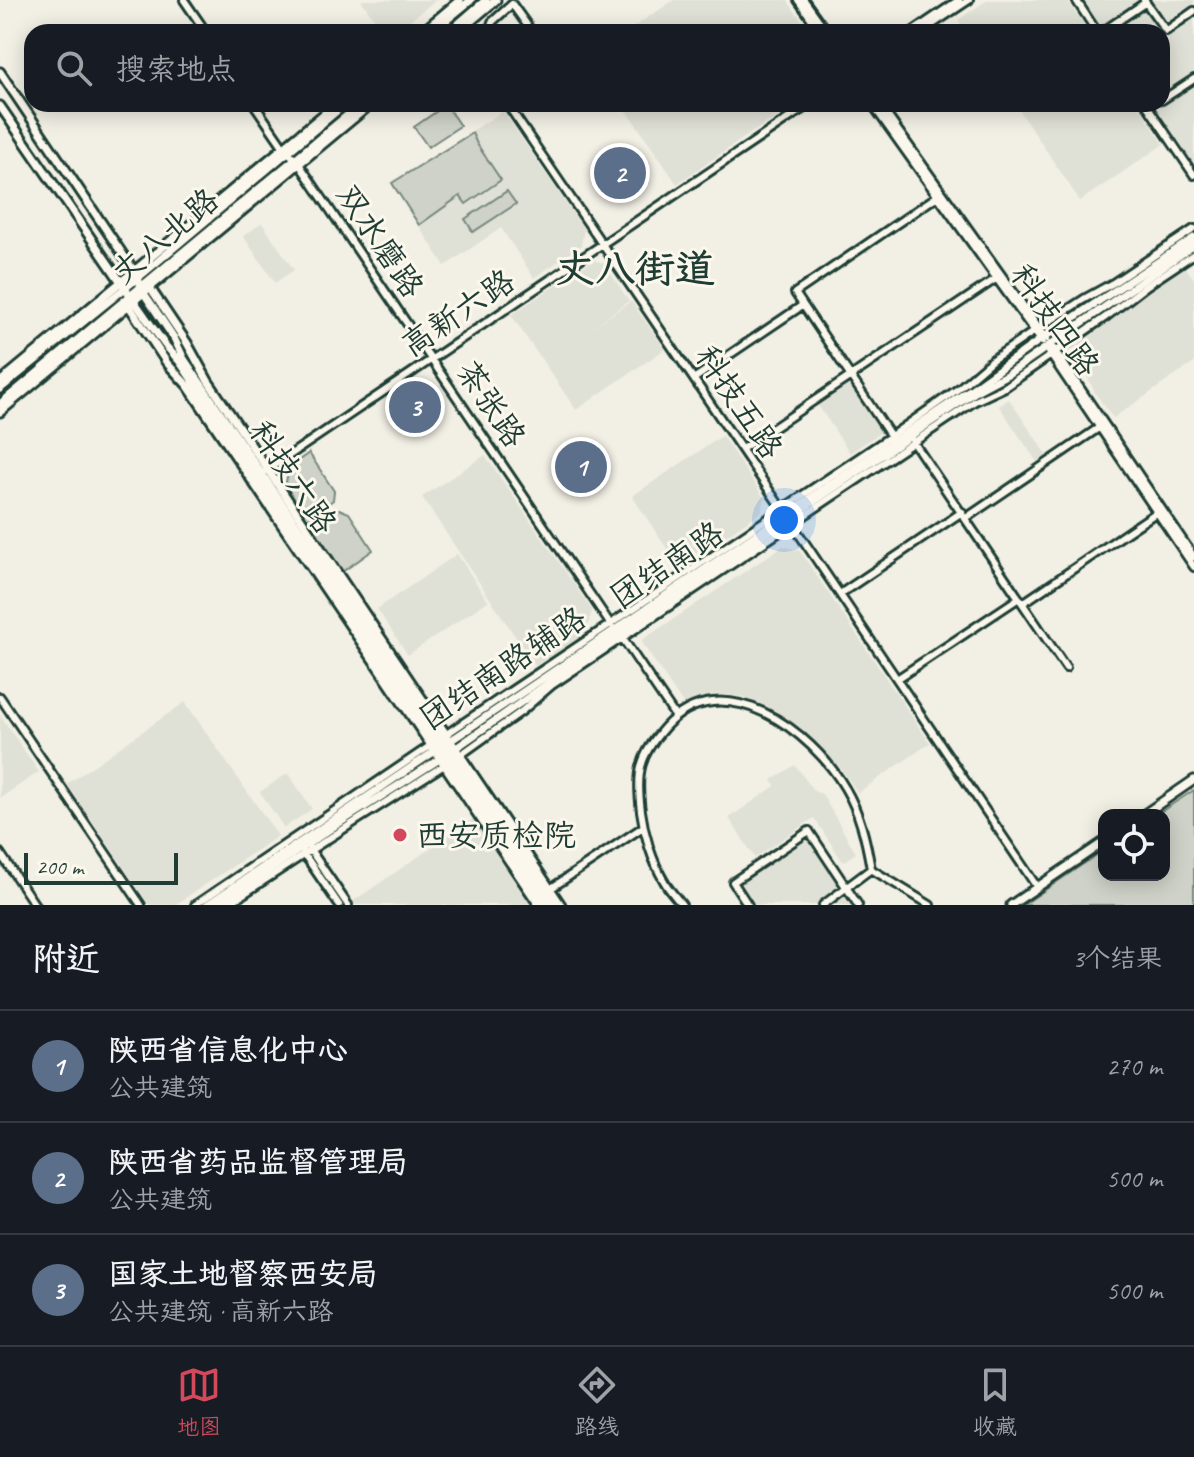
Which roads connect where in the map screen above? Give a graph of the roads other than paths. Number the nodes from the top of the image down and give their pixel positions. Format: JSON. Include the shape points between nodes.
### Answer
{"nodes":[{"id":1,"x":184,"y":0,"type":"edge"},
{"id":2,"x":460,"y":0,"type":"edge"},
{"id":3,"x":471,"y":0,"type":"edge"},
{"id":4,"x":486,"y":0,"type":"edge"},
{"id":5,"x":496,"y":0,"type":"edge"},
{"id":6,"x":798,"y":0,"type":"edge"},
{"id":7,"x":804,"y":0,"type":"edge"},
{"id":8,"x":959,"y":0,"type":"edge"},
{"id":9,"x":969,"y":0,"type":"edge"},
{"id":10,"x":1076,"y":0,"type":"edge"},
{"id":11,"x":1145,"y":1,"type":"edge"},
{"id":12,"x":1194,"y":11,"type":"edge"},
{"id":13,"x":447,"y":16,"type":"junction"},
{"id":14,"x":200,"y":24,"type":"edge"},
{"id":15,"x":434,"y":24,"type":"edge"},
{"id":16,"x":440,"y":24,"type":"edge"},
{"id":17,"x":452,"y":24,"type":"edge"},
{"id":18,"x":463,"y":24,"type":"edge"},
{"id":19,"x":465,"y":24,"type":"edge"},
{"id":20,"x":491,"y":24,"type":"edge"},
{"id":21,"x":526,"y":24,"type":"edge"},
{"id":22,"x":815,"y":24,"type":"edge"},
{"id":23,"x":821,"y":24,"type":"edge"},
{"id":24,"x":924,"y":24,"type":"edge"},
{"id":25,"x":933,"y":24,"type":"edge"},
{"id":26,"x":1094,"y":24,"type":"edge"},
{"id":27,"x":1112,"y":24,"type":"edge"},
{"id":28,"x":1161,"y":24,"type":"edge"},
{"id":29,"x":1170,"y":28,"type":"edge"},
{"id":30,"x":0,"y":72,"type":"edge"},
{"id":31,"x":1194,"y":79,"type":"edge"},
{"id":32,"x":1170,"y":95,"type":"edge"},
{"id":33,"x":0,"y":106,"type":"edge"},
{"id":34,"x":24,"y":108,"type":"edge"},
{"id":35,"x":27,"y":112,"type":"edge"},
{"id":36,"x":259,"y":112,"type":"edge"},
{"id":37,"x":327,"y":112,"type":"edge"},
{"id":38,"x":335,"y":112,"type":"edge"},
{"id":39,"x":352,"y":112,"type":"edge"},
{"id":40,"x":361,"y":112,"type":"edge"},
{"id":41,"x":515,"y":112,"type":"edge"},
{"id":42,"x":798,"y":112,"type":"edge"},
{"id":43,"x":878,"y":112,"type":"edge"},
{"id":44,"x":884,"y":112,"type":"edge"},
{"id":45,"x":1154,"y":112,"type":"edge"},
{"id":46,"x":285,"y":150,"type":"junction"},
{"id":47,"x":297,"y":161,"type":"junction"},
{"id":48,"x":1194,"y":175,"type":"edge"},
{"id":49,"x":940,"y":194,"type":"junction"},
{"id":50,"x":1194,"y":229,"type":"edge"},
{"id":51,"x":1194,"y":238,"type":"edge"},
{"id":52,"x":603,"y":244,"type":"junction"},
{"id":53,"x":1194,"y":245,"type":"edge"},
{"id":54,"x":1194,"y":254,"type":"edge"},
{"id":55,"x":136,"y":274,"type":"junction"},
{"id":56,"x":997,"y":278,"type":"junction"},
{"id":57,"x":123,"y":286,"type":"junction"},
{"id":58,"x":145,"y":290,"type":"junction"},
{"id":59,"x":132,"y":301,"type":"junction"},
{"id":60,"x":803,"y":305,"type":"junction"},
{"id":61,"x":1037,"y":330,"type":"junction"},
{"id":62,"x":1043,"y":338,"type":"junction"},
{"id":63,"x":1051,"y":350,"type":"junction"},
{"id":64,"x":432,"y":359,"type":"junction"},
{"id":65,"x":851,"y":376,"type":"junction"},
{"id":66,"x":695,"y":378,"type":"junction"},
{"id":67,"x":0,"y":382,"type":"edge"},
{"id":68,"x":0,"y":389,"type":"edge"},
{"id":69,"x":0,"y":404,"type":"edge"},
{"id":70,"x":0,"y":412,"type":"edge"},
{"id":71,"x":1100,"y":427,"type":"junction"},
{"id":72,"x":892,"y":438,"type":"junction"},
{"id":73,"x":912,"y":439,"type":"junction"},
{"id":74,"x":742,"y":449,"type":"junction"},
{"id":75,"x":260,"y":476,"type":"junction"},
{"id":76,"x":1157,"y":512,"type":"junction"},
{"id":77,"x":964,"y":515,"type":"junction"},
{"id":78,"x":787,"y":516,"type":"junction"},
{"id":79,"x":1194,"y":557,"type":"edge"},
{"id":80,"x":1194,"y":567,"type":"edge"},
{"id":81,"x":840,"y":594,"type":"junction"},
{"id":82,"x":1021,"y":600,"type":"junction"},
{"id":83,"x":617,"y":632,"type":"junction"},
{"id":84,"x":1066,"y":668,"type":"dead end"},
{"id":85,"x":897,"y":679,"type":"junction"},
{"id":86,"x":0,"y":697,"type":"edge"},
{"id":87,"x":675,"y":716,"type":"junction"},
{"id":88,"x":446,"y":750,"type":"junction"},
{"id":89,"x":1194,"y":780,"type":"edge"},
{"id":90,"x":1152,"y":809,"type":"edge"},
{"id":91,"x":643,"y":827,"type":"junction"},
{"id":92,"x":1098,"y":846,"type":"edge"},
{"id":93,"x":304,"y":847,"type":"junction"},
{"id":94,"x":0,"y":853,"type":"edge"},
{"id":95,"x":871,"y":869,"type":"junction"},
{"id":96,"x":1037,"y":887,"type":"junction"},
{"id":97,"x":847,"y":888,"type":"junction"},
{"id":98,"x":546,"y":892,"type":"junction"},
{"id":99,"x":35,"y":905,"type":"edge"},
{"id":100,"x":141,"y":905,"type":"edge"},
{"id":101,"x":195,"y":905,"type":"edge"},
{"id":102,"x":207,"y":905,"type":"edge"},
{"id":103,"x":217,"y":905,"type":"edge"},
{"id":104,"x":227,"y":905,"type":"edge"},
{"id":105,"x":339,"y":905,"type":"edge"},
{"id":106,"x":348,"y":905,"type":"edge"},
{"id":107,"x":539,"y":905,"type":"edge"},
{"id":108,"x":547,"y":905,"type":"edge"},
{"id":109,"x":554,"y":905,"type":"edge"},
{"id":110,"x":561,"y":905,"type":"edge"},
{"id":111,"x":682,"y":905,"type":"edge"},
{"id":112,"x":748,"y":905,"type":"edge"},
{"id":113,"x":823,"y":905,"type":"edge"},
{"id":114,"x":858,"y":905,"type":"edge"},
{"id":115,"x":930,"y":905,"type":"edge"},
{"id":116,"x":1011,"y":905,"type":"edge"}],
"edges":[{"from":1,"to":14,"type":"street"},
{"from":2,"to":13,"type":"main road"},
{"from":3,"to":13,"type":"main road"},
{"from":4,"to":18,"type":"main road"},
{"from":5,"to":19,"type":"main road"},
{"from":6,"to":22,"type":"street"},
{"from":7,"to":23,"type":"street"},
{"from":8,"to":24,"type":"street"},
{"from":9,"to":25,"type":"street"},
{"from":10,"to":26,"type":"street"},
{"from":11,"to":27,"type":"street"},
{"from":11,"to":28,"type":"street"},
{"from":12,"to":29,"type":"street"},
{"from":13,"to":15,"type":"main road"},
{"from":13,"to":16,"type":"main road"},
{"from":13,"to":17,"type":"street"},
{"from":20,"to":21,"type":"street","via":[[512,4]]},
{"from":30,"to":34,"type":"main road"},
{"from":31,"to":32,"type":"street"},
{"from":33,"to":57,"type":"main road","name":"科技六路"},
{"from":35,"to":55,"type":"main road"},
{"from":36,"to":46,"type":"street","name":"双水磨路"},
{"from":37,"to":46,"type":"main road"},
{"from":38,"to":46,"type":"main road","name":"丈八北路"},
{"from":39,"to":47,"type":"main road","name":"丈八北路"},
{"from":40,"to":47,"type":"main road"},
{"from":41,"to":52,"type":"street","name":"科技五路"},
{"from":42,"to":52,"type":"street","name":"高新六路"},
{"from":43,"to":49,"type":"street","name":"科技四路"},
{"from":44,"to":49,"type":"street","name":"科技四路"},
{"from":45,"to":48,"type":"street"},
{"from":46,"to":47,"type":"street","name":"双水磨路"},
{"from":46,"to":55,"type":"main road","name":"丈八北路"},
{"from":47,"to":58,"type":"main road","name":"丈八北路"},
{"from":47,"to":64,"type":"street","name":"双水磨路"},
{"from":49,"to":56,"type":"street","name":"科技四路"},
{"from":49,"to":60,"type":"street","via":[[795,293]]},
{"from":49,"to":61,"type":"street","name":"科技四路"},
{"from":50,"to":61,"type":"street"},
{"from":51,"to":62,"type":"main road","name":"团结南路"},
{"from":52,"to":64,"type":"street","name":"高新六路"},
{"from":52,"to":66,"type":"street","name":"科技五路"},
{"from":53,"to":63,"type":"main road","name":"团结南路"},
{"from":54,"to":63,"type":"street"},
{"from":55,"to":57,"type":"main road","name":"丈八北路"},
{"from":55,"to":58,"type":"main road"},
{"from":56,"to":61,"type":"street","name":"科技四路"},
{"from":56,"to":65,"type":"street"},
{"from":57,"to":59,"type":"main road","name":"科技六路"},
{"from":57,"to":67,"type":"main road"},
{"from":57,"to":68,"type":"main road","name":"丈八北路"},
{"from":58,"to":59,"type":"main road","name":"丈八北路"},
{"from":58,"to":75,"type":"main road","via":[[187,343]]},
{"from":59,"to":69,"type":"main road","name":"丈八北路"},
{"from":59,"to":70,"type":"main road"},
{"from":59,"to":75,"type":"main road","name":"科技六路"},
{"from":60,"to":65,"type":"street"},
{"from":60,"to":66,"type":"street"},
{"from":61,"to":62,"type":"street","name":"科技四路"},
{"from":61,"to":72,"type":"street"},
{"from":62,"to":63,"type":"street","name":"科技四路"},
{"from":62,"to":72,"type":"main road","name":"团结南路"},
{"from":63,"to":71,"type":"street","name":"科技四路"},
{"from":63,"to":73,"type":"main road","name":"团结南路","via":[[978,390]]},
{"from":63,"to":79,"type":"street","name":"科技四路"},
{"from":64,"to":75,"type":"street","name":"高新六路"},
{"from":64,"to":83,"type":"street","name":"茶张路"},
{"from":65,"to":72,"type":"street"},
{"from":65,"to":74,"type":"street"},
{"from":66,"to":74,"type":"street","name":"科技五路"},
{"from":71,"to":76,"type":"street","name":"科技四路"},
{"from":71,"to":77,"type":"street"},
{"from":72,"to":78,"type":"main road","name":"团结南路"},
{"from":73,"to":77,"type":"street"},
{"from":73,"to":78,"type":"main road","name":"团结南路"},
{"from":74,"to":78,"type":"street","name":"科技五路"},
{"from":75,"to":88,"type":"main road","name":"科技六路"},
{"from":76,"to":80,"type":"street","name":"科技四路"},
{"from":76,"to":82,"type":"street"},
{"from":77,"to":81,"type":"street"},
{"from":77,"to":82,"type":"street"},
{"from":78,"to":81,"type":"street","name":"科技五路"},
{"from":78,"to":83,"type":"main road","name":"团结南路"},
{"from":78,"to":83,"type":"street","name":"团结南路辅路"},
{"from":81,"to":85,"type":"street","name":"科技五路"},
{"from":82,"to":84,"type":"street"},
{"from":82,"to":85,"type":"street"},
{"from":83,"to":87,"type":"street","name":"茶张路"},
{"from":83,"to":88,"type":"main road","name":"团结南路"},
{"from":83,"to":88,"type":"street","name":"团结南路辅路"},
{"from":85,"to":96,"type":"street","name":"科技五路"},
{"from":86,"to":100,"type":"street"},
{"from":87,"to":91,"type":"street","via":[[649,747],[639,770]]},
{"from":87,"to":95,"type":"street","via":[[692,707],[737,702],[782,723],[830,766],[845,787],[861,820]]},
{"from":88,"to":93,"type":"main road","name":"团结南路"},
{"from":88,"to":93,"type":"street","name":"团结南路辅路"},
{"from":88,"to":98,"type":"main road","name":"科技六路"},
{"from":88,"to":101,"type":"street","name":"团结南路辅路"},
{"from":88,"to":107,"type":"main road"},
{"from":89,"to":90,"type":"main road"},
{"from":91,"to":98,"type":"street"},
{"from":91,"to":111,"type":"street","via":[[664,882]]},
{"from":92,"to":96,"type":"main road"},
{"from":93,"to":102,"type":"main road","name":"团结南路"},
{"from":93,"to":103,"type":"main road","name":"团结南路"},
{"from":93,"to":104,"type":"street","name":"团结南路辅路"},
{"from":93,"to":105,"type":"street"},
{"from":93,"to":106,"type":"street"},
{"from":94,"to":99,"type":"street"},
{"from":95,"to":97,"type":"street"},
{"from":95,"to":115,"type":"street"},
{"from":96,"to":116,"type":"main road"},
{"from":97,"to":112,"type":"street","via":[[809,831],[733,882]]},
{"from":97,"to":113,"type":"street"},
{"from":97,"to":114,"type":"street"},
{"from":98,"to":108,"type":"main road","name":"科技六路"},
{"from":98,"to":109,"type":"main road","name":"科技六路"},
{"from":98,"to":110,"type":"main road"}]}
